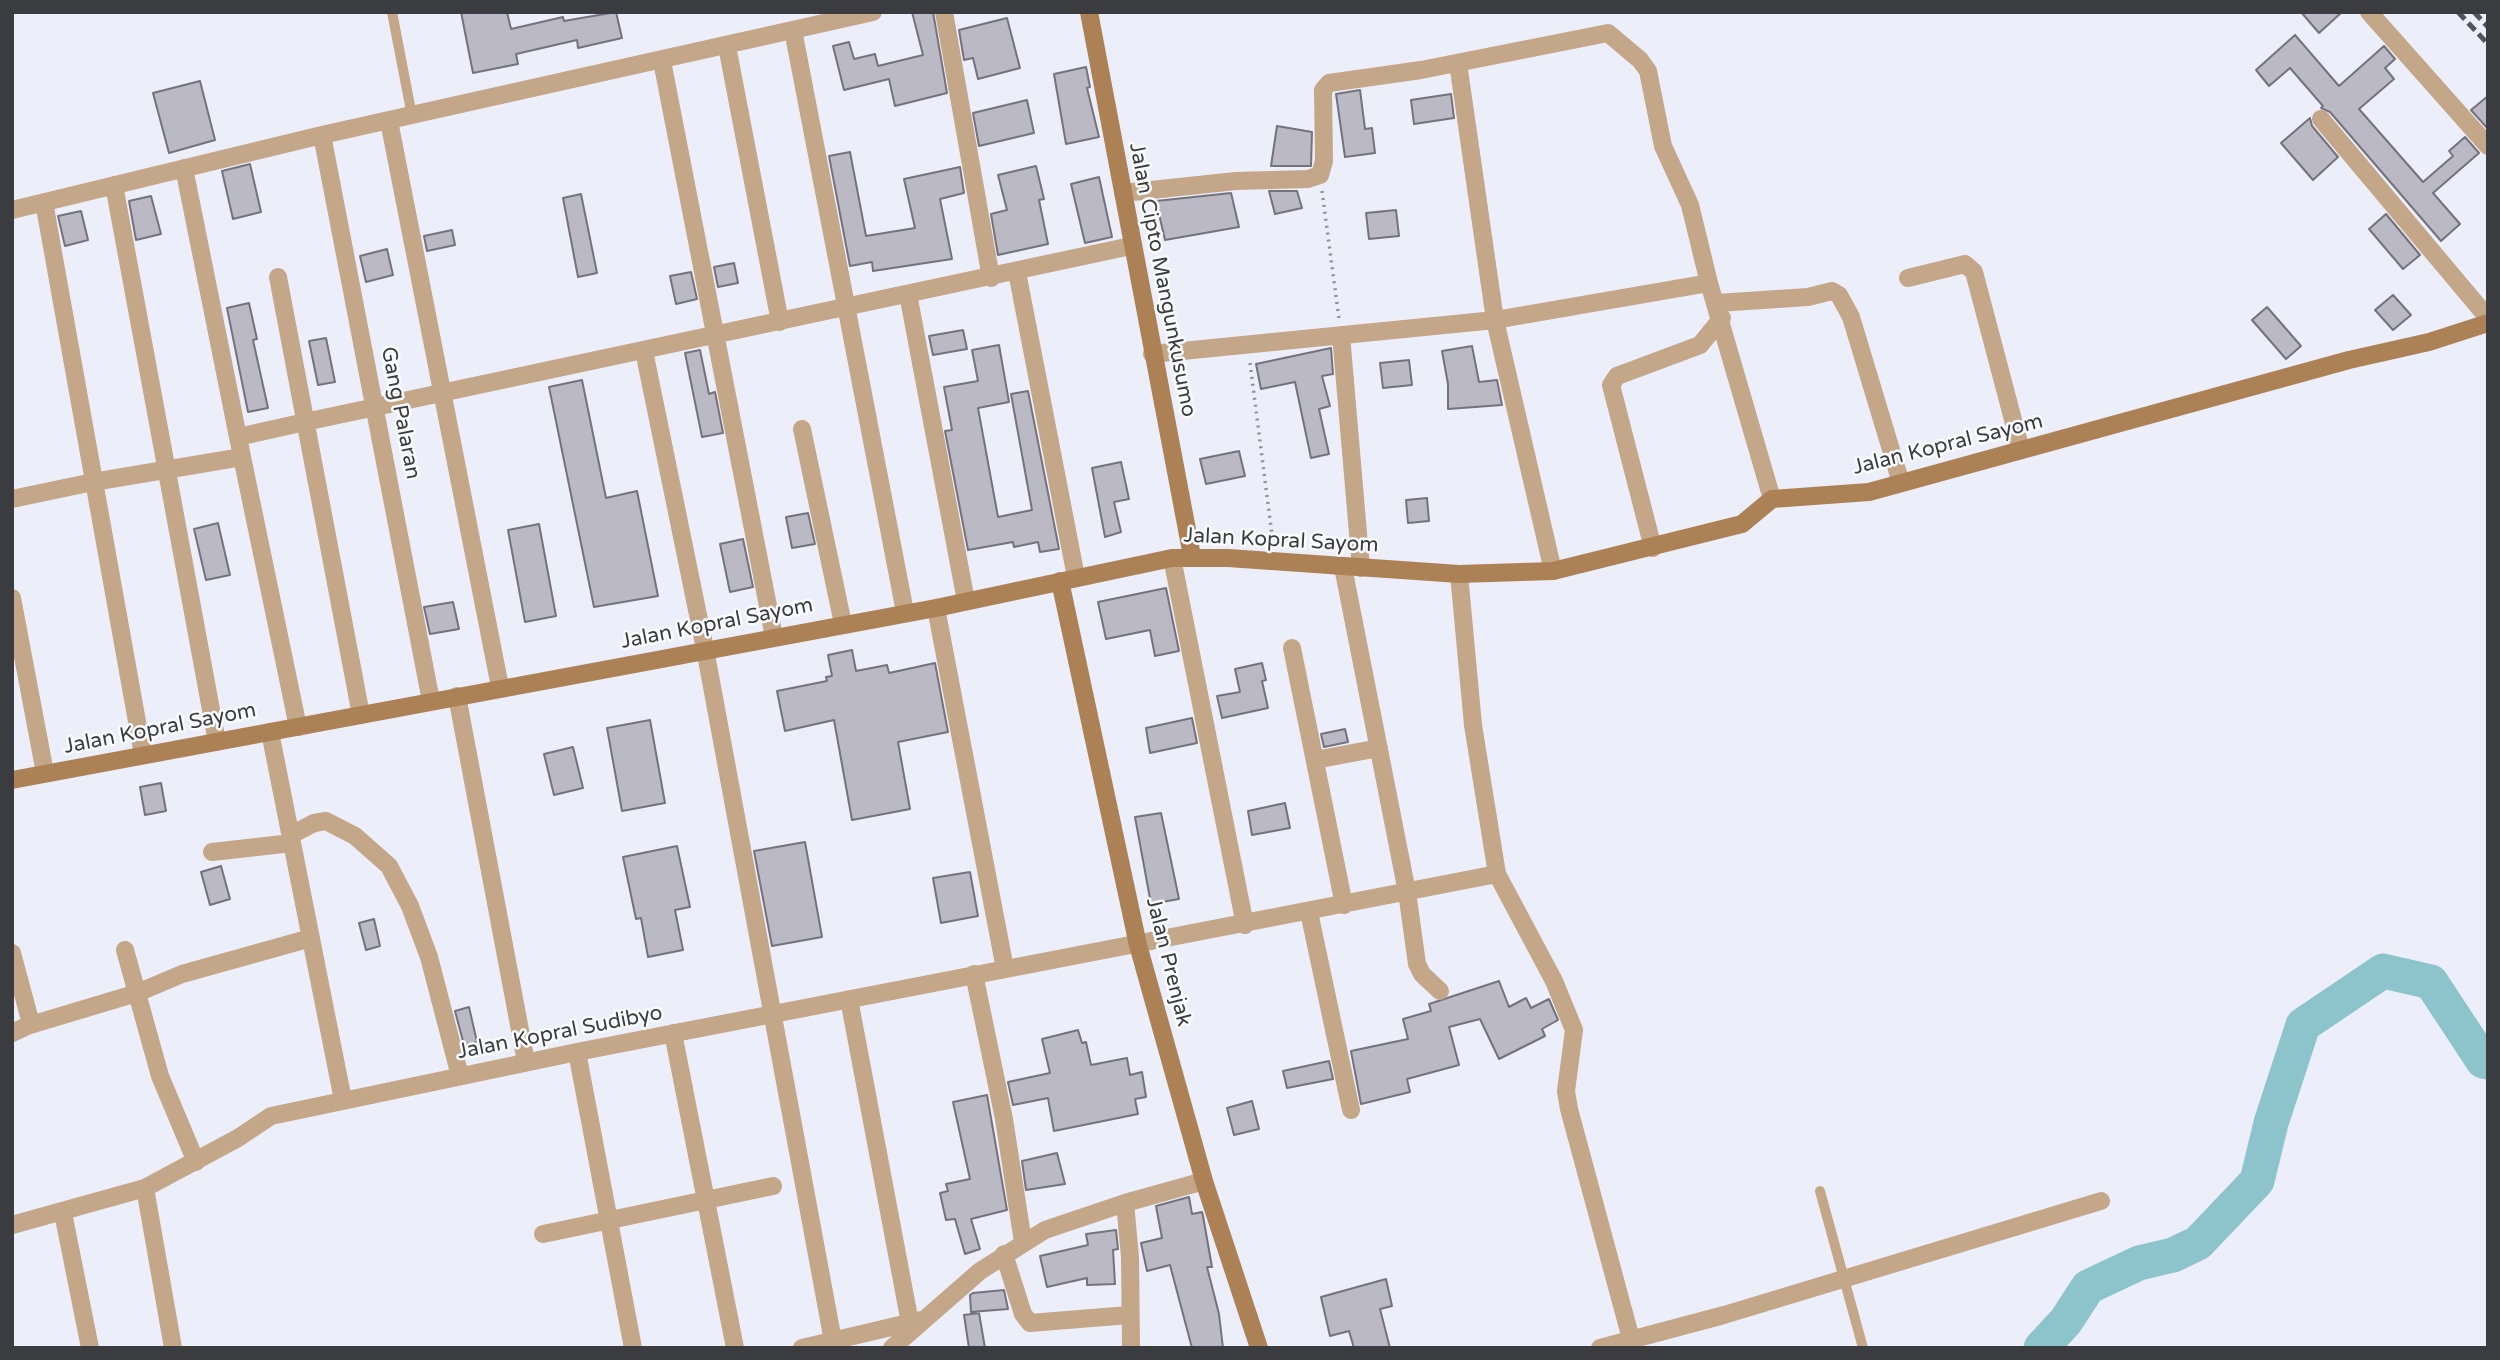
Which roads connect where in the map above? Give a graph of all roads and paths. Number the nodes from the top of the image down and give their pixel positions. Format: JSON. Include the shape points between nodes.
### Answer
{"nodes":[{"id":1,"x":392,"y":12,"type":"edge"},
{"id":2,"x":873,"y":12,"type":"edge"},
{"id":3,"x":944,"y":12,"type":"edge"},
{"id":4,"x":1089,"y":12,"type":"edge"},
{"id":5,"x":2369,"y":12,"type":"edge"},
{"id":6,"x":793,"y":30,"type":"junction"},
{"id":7,"x":727,"y":46,"type":"junction"},
{"id":8,"x":662,"y":61,"type":"junction"},
{"id":9,"x":1458,"y":63,"type":"junction"},
{"id":10,"x":412,"y":116,"type":"junction"},
{"id":11,"x":2321,"y":119,"type":"dead end"},
{"id":12,"x":389,"y":121,"type":"junction"},
{"id":13,"x":322,"y":135,"type":"junction"},
{"id":14,"x":2488,"y":146,"type":"edge"},
{"id":15,"x":184,"y":168,"type":"junction"},
{"id":16,"x":1320,"y":175,"type":"junction"},
{"id":17,"x":114,"y":185,"type":"junction"},
{"id":18,"x":1124,"y":193,"type":"junction"},
{"id":19,"x":44,"y":202,"type":"junction"},
{"id":20,"x":12,"y":210,"type":"edge"},
{"id":21,"x":1131,"y":246,"type":"junction"},
{"id":22,"x":1017,"y":272,"type":"junction"},
{"id":23,"x":278,"y":277,"type":"dead end"},
{"id":24,"x":992,"y":278,"type":"junction"},
{"id":25,"x":1908,"y":278,"type":"dead end"},
{"id":26,"x":1709,"y":282,"type":"junction"},
{"id":27,"x":908,"y":294,"type":"junction"},
{"id":28,"x":846,"y":308,"type":"junction"},
{"id":29,"x":1719,"y":311,"type":"junction"},
{"id":30,"x":1495,"y":320,"type":"junction"},
{"id":31,"x":2488,"y":320,"type":"edge"},
{"id":32,"x":780,"y":322,"type":"junction"},
{"id":33,"x":1341,"y":335,"type":"junction"},
{"id":34,"x":715,"y":336,"type":"junction"},
{"id":35,"x":1248,"y":344,"type":"junction"},
{"id":36,"x":644,"y":351,"type":"junction"},
{"id":37,"x":1152,"y":354,"type":"junction"},
{"id":38,"x":443,"y":390,"type":"junction"},
{"id":39,"x":376,"y":406,"type":"junction"},
{"id":40,"x":305,"y":422,"type":"junction"},
{"id":41,"x":803,"y":429,"type":"dead end"},
{"id":42,"x":238,"y":437,"type":"junction"},
{"id":43,"x":2021,"y":450,"type":"junction"},
{"id":44,"x":242,"y":457,"type":"junction"},
{"id":45,"x":167,"y":469,"type":"junction"},
{"id":46,"x":93,"y":482,"type":"junction"},
{"id":47,"x":1901,"y":483,"type":"junction"},
{"id":48,"x":12,"y":499,"type":"edge"},
{"id":49,"x":1772,"y":499,"type":"junction"},
{"id":50,"x":1653,"y":548,"type":"junction"},
{"id":51,"x":1192,"y":556,"type":"junction"},
{"id":52,"x":1172,"y":558,"type":"junction"},
{"id":53,"x":1275,"y":561,"type":"junction"},
{"id":54,"x":1352,"y":567,"type":"junction"},
{"id":55,"x":1553,"y":571,"type":"junction"},
{"id":56,"x":1459,"y":574,"type":"junction"},
{"id":57,"x":1068,"y":579,"type":"junction"},
{"id":58,"x":12,"y":598,"type":"edge"},
{"id":59,"x":966,"y":601,"type":"junction"},
{"id":60,"x":936,"y":608,"type":"junction"},
{"id":61,"x":905,"y":612,"type":"junction"},
{"id":62,"x":843,"y":624,"type":"junction"},
{"id":63,"x":774,"y":636,"type":"junction"},
{"id":64,"x":1292,"y":648,"type":"dead end"},
{"id":65,"x":705,"y":649,"type":"junction"},
{"id":66,"x":500,"y":687,"type":"junction"},
{"id":67,"x":457,"y":696,"type":"junction"},
{"id":68,"x":431,"y":701,"type":"junction"},
{"id":69,"x":360,"y":715,"type":"junction"},
{"id":70,"x":298,"y":727,"type":"junction"},
{"id":71,"x":270,"y":732,"type":"junction"},
{"id":72,"x":217,"y":742,"type":"junction"},
{"id":73,"x":1379,"y":748,"type":"junction"},
{"id":74,"x":143,"y":755,"type":"junction"},
{"id":75,"x":1315,"y":760,"type":"junction"},
{"id":76,"x":45,"y":774,"type":"junction"},
{"id":77,"x":12,"y":780,"type":"edge"},
{"id":78,"x":292,"y":839,"type":"junction"},
{"id":79,"x":212,"y":852,"type":"dead end"},
{"id":80,"x":1497,"y":874,"type":"junction"},
{"id":81,"x":1407,"y":892,"type":"junction"},
{"id":82,"x":1344,"y":905,"type":"junction"},
{"id":83,"x":1309,"y":912,"type":"junction"},
{"id":84,"x":1245,"y":925,"type":"junction"},
{"id":85,"x":311,"y":938,"type":"junction"},
{"id":86,"x":1138,"y":944,"type":"junction"},
{"id":87,"x":125,"y":950,"type":"dead end"},
{"id":88,"x":12,"y":953,"type":"edge"},
{"id":89,"x":1006,"y":969,"type":"junction"},
{"id":90,"x":974,"y":974,"type":"junction"},
{"id":91,"x":1440,"y":991,"type":"dead end"},
{"id":92,"x":137,"y":993,"type":"junction"},
{"id":93,"x":849,"y":999,"type":"junction"},
{"id":94,"x":772,"y":1013,"type":"junction"},
{"id":95,"x":20,"y":1030,"type":"edge"},
{"id":96,"x":673,"y":1033,"type":"junction"},
{"id":97,"x":577,"y":1052,"type":"junction"},
{"id":98,"x":526,"y":1062,"type":"junction"},
{"id":99,"x":460,"y":1076,"type":"junction"},
{"id":100,"x":343,"y":1100,"type":"junction"},
{"id":101,"x":1351,"y":1110,"type":"dead end"},
{"id":102,"x":196,"y":1162,"type":"junction"},
{"id":103,"x":1204,"y":1181,"type":"junction"},
{"id":104,"x":772,"y":1186,"type":"dead end"},
{"id":105,"x":145,"y":1188,"type":"junction"},
{"id":106,"x":1820,"y":1191,"type":"dead end"},
{"id":107,"x":705,"y":1201,"type":"junction"},
{"id":108,"x":2101,"y":1201,"type":"dead end"},
{"id":109,"x":1125,"y":1203,"type":"junction"},
{"id":110,"x":63,"y":1213,"type":"junction"},
{"id":111,"x":610,"y":1222,"type":"junction"},
{"id":112,"x":12,"y":1225,"type":"edge"},
{"id":113,"x":543,"y":1234,"type":"dead end"},
{"id":114,"x":1023,"y":1242,"type":"junction"},
{"id":115,"x":1004,"y":1254,"type":"junction"},
{"id":116,"x":1846,"y":1279,"type":"junction"},
{"id":117,"x":1129,"y":1315,"type":"junction"},
{"id":118,"x":917,"y":1321,"type":"junction"},
{"id":119,"x":832,"y":1340,"type":"junction"},
{"id":120,"x":1635,"y":1341,"type":"edge"},
{"id":121,"x":90,"y":1348,"type":"edge"},
{"id":122,"x":173,"y":1348,"type":"edge"},
{"id":123,"x":633,"y":1348,"type":"edge"},
{"id":124,"x":735,"y":1348,"type":"edge"},
{"id":125,"x":802,"y":1348,"type":"edge"},
{"id":126,"x":892,"y":1348,"type":"edge"},
{"id":127,"x":1130,"y":1348,"type":"edge"},
{"id":128,"x":1259,"y":1348,"type":"edge"},
{"id":129,"x":1600,"y":1348,"type":"edge"},
{"id":130,"x":1863,"y":1348,"type":"edge"}],
"edges":[{"from":1,"to":10,"type":"lane"},
{"from":2,"to":6,"type":"street"},
{"from":3,"to":24,"type":"street"},
{"from":4,"to":18,"type":"street","name":"Jalan Cipto Mangunkusumo"},
{"from":5,"to":14,"type":"street"},
{"from":6,"to":7,"type":"street"},
{"from":6,"to":28,"type":"street"},
{"from":7,"to":8,"type":"street"},
{"from":7,"to":32,"type":"street"},
{"from":8,"to":10,"type":"street"},
{"from":8,"to":34,"type":"street"},
{"from":9,"to":16,"type":"street","via":[[1325,86],[1325,151]]},
{"from":9,"to":26,"type":"street","via":[[1608,33],[1640,60],[1648,71],[1663,146],[1690,205]]},
{"from":9,"to":30,"type":"street"},
{"from":10,"to":12,"type":"street"},
{"from":11,"to":31,"type":"street"},
{"from":12,"to":13,"type":"street"},
{"from":12,"to":38,"type":"street"},
{"from":13,"to":15,"type":"street"},
{"from":13,"to":39,"type":"street","name":"Gang Palaran"},
{"from":15,"to":17,"type":"street"},
{"from":15,"to":42,"type":"street"},
{"from":16,"to":18,"type":"street"},
{"from":16,"to":33,"type":"path"},
{"from":17,"to":19,"type":"street"},
{"from":17,"to":45,"type":"street"},
{"from":18,"to":21,"type":"street","name":"Jalan Cipto Mangunkusumo"},
{"from":19,"to":20,"type":"street"},
{"from":19,"to":46,"type":"street"},
{"from":21,"to":22,"type":"street"},
{"from":21,"to":37,"type":"street","name":"Jalan Cipto Mangunkusumo"},
{"from":22,"to":24,"type":"street"},
{"from":22,"to":57,"type":"street"},
{"from":23,"to":40,"type":"street"},
{"from":24,"to":27,"type":"street"},
{"from":25,"to":43,"type":"street","via":[[1965,264],[1975,272]]},
{"from":26,"to":29,"type":"street"},
{"from":26,"to":30,"type":"street"},
{"from":27,"to":28,"type":"street"},
{"from":27,"to":59,"type":"street"},
{"from":28,"to":32,"type":"street"},
{"from":28,"to":61,"type":"street"},
{"from":29,"to":47,"type":"street","via":[[1832,291],[1839,295],[1851,317]]},
{"from":29,"to":49,"type":"street"},
{"from":29,"to":50,"type":"street","via":[[1700,345],[1617,376],[1611,385]]},
{"from":30,"to":33,"type":"street"},
{"from":30,"to":55,"type":"street"},
{"from":31,"to":43,"type":"street","name":"Jalan Kopral Sayom","via":[[2429,342]]},
{"from":32,"to":34,"type":"street"},
{"from":33,"to":35,"type":"street"},
{"from":33,"to":54,"type":"street"},
{"from":34,"to":36,"type":"street"},
{"from":34,"to":63,"type":"street"},
{"from":35,"to":37,"type":"street"},
{"from":35,"to":53,"type":"path"},
{"from":36,"to":38,"type":"street"},
{"from":36,"to":65,"type":"street"},
{"from":37,"to":51,"type":"street","name":"Jalan Cipto Mangunkusumo"},
{"from":38,"to":39,"type":"street"},
{"from":38,"to":66,"type":"street"},
{"from":39,"to":40,"type":"street"},
{"from":39,"to":68,"type":"street","name":"Gang Palaran"},
{"from":40,"to":42,"type":"street"},
{"from":40,"to":69,"type":"street"},
{"from":41,"to":62,"type":"street"},
{"from":42,"to":44,"type":"street"},
{"from":43,"to":47,"type":"street","name":"Jalan Kopral Sayom"},
{"from":44,"to":45,"type":"street"},
{"from":44,"to":70,"type":"street"},
{"from":45,"to":46,"type":"street"},
{"from":45,"to":72,"type":"street"},
{"from":46,"to":48,"type":"street"},
{"from":46,"to":74,"type":"street"},
{"from":47,"to":49,"type":"street","name":"Jalan Kopral Sayom","via":[[1869,492]]},
{"from":49,"to":50,"type":"street","name":"Jalan Kopral Sayom","via":[[1742,524]]},
{"from":50,"to":55,"type":"street","name":"Jalan Kopral Sayom"},
{"from":51,"to":52,"type":"street","name":"Jalan Kopral Sayom"},
{"from":51,"to":53,"type":"street","name":"Jalan Kopral Sayom"},
{"from":52,"to":57,"type":"street","name":"Jalan Kopral Sayom"},
{"from":52,"to":84,"type":"street"},
{"from":53,"to":54,"type":"street","name":"Jalan Kopral Sayom"},
{"from":54,"to":56,"type":"street","name":"Jalan Kopral Sayom"},
{"from":54,"to":73,"type":"street"},
{"from":55,"to":56,"type":"street","name":"Jalan Kopral Sayom"},
{"from":56,"to":80,"type":"street","via":[[1473,724]]},
{"from":57,"to":59,"type":"street","name":"Jalan Kopral Sayom"},
{"from":57,"to":86,"type":"street","name":"Jalan Prenjak"},
{"from":58,"to":76,"type":"street"},
{"from":59,"to":60,"type":"street","name":"Jalan Kopral Sayom"},
{"from":60,"to":61,"type":"street","name":"Jalan Kopral Sayom"},
{"from":60,"to":89,"type":"street"},
{"from":61,"to":62,"type":"street","name":"Jalan Kopral Sayom"},
{"from":62,"to":63,"type":"street","name":"Jalan Kopral Sayom"},
{"from":63,"to":65,"type":"street","name":"Jalan Kopral Sayom"},
{"from":64,"to":75,"type":"street"},
{"from":65,"to":66,"type":"street","name":"Jalan Kopral Sayom"},
{"from":65,"to":94,"type":"street"},
{"from":66,"to":67,"type":"street","name":"Jalan Kopral Sayom"},
{"from":67,"to":68,"type":"street","name":"Jalan Kopral Sayom"},
{"from":67,"to":98,"type":"street"},
{"from":68,"to":69,"type":"street","name":"Jalan Kopral Sayom"},
{"from":69,"to":70,"type":"street","name":"Jalan Kopral Sayom"},
{"from":70,"to":71,"type":"street","name":"Jalan Kopral Sayom"},
{"from":71,"to":72,"type":"street","name":"Jalan Kopral Sayom"},
{"from":71,"to":78,"type":"street"},
{"from":72,"to":74,"type":"street","name":"Jalan Kopral Sayom"},
{"from":73,"to":75,"type":"street"},
{"from":73,"to":81,"type":"street"},
{"from":74,"to":76,"type":"street","name":"Jalan Kopral Sayom"},
{"from":75,"to":82,"type":"street"},
{"from":76,"to":77,"type":"street","name":"Jalan Kopral Sayom"},
{"from":78,"to":79,"type":"street"},
{"from":78,"to":85,"type":"street"},
{"from":78,"to":99,"type":"street","via":[[314,823],[326,821],[355,836],[389,866],[410,905],[429,957]]},
{"from":80,"to":81,"type":"street","name":"Jalan Kopral Sudibyo"},
{"from":80,"to":120,"type":"street","via":[[1554,981],[1574,1030],[1566,1091],[1569,1109]]},
{"from":81,"to":82,"type":"street","name":"Jalan Kopral Sudibyo"},
{"from":81,"to":91,"type":"street","via":[[1417,964]]},
{"from":82,"to":83,"type":"street","name":"Jalan Kopral Sudibyo"},
{"from":83,"to":84,"type":"street","name":"Jalan Kopral Sudibyo"},
{"from":83,"to":101,"type":"street"},
{"from":84,"to":86,"type":"street","name":"Jalan Kopral Sudibyo"},
{"from":85,"to":92,"type":"street","via":[[182,974]]},
{"from":85,"to":100,"type":"street"},
{"from":86,"to":89,"type":"street","name":"Jalan Kopral Sudibyo"},
{"from":86,"to":103,"type":"street","name":"Jalan Prenjak"},
{"from":87,"to":92,"type":"street"},
{"from":88,"to":95,"type":"street","via":[[29,1010]]},
{"from":89,"to":90,"type":"street","name":"Jalan Kopral Sudibyo"},
{"from":90,"to":93,"type":"street","name":"Jalan Kopral Sudibyo"},
{"from":90,"to":114,"type":"street"},
{"from":92,"to":95,"type":"street"},
{"from":92,"to":102,"type":"street","via":[[160,1076]]},
{"from":93,"to":94,"type":"street","name":"Jalan Kopral Sudibyo"},
{"from":93,"to":118,"type":"street"},
{"from":94,"to":96,"type":"street","name":"Jalan Kopral Sudibyo"},
{"from":94,"to":119,"type":"street"},
{"from":96,"to":97,"type":"street","name":"Jalan Kopral Sudibyo"},
{"from":96,"to":107,"type":"street"},
{"from":97,"to":98,"type":"street","name":"Jalan Kopral Sudibyo"},
{"from":97,"to":111,"type":"street"},
{"from":98,"to":99,"type":"street","name":"Jalan Kopral Sudibyo"},
{"from":99,"to":100,"type":"street","name":"Jalan Kopral Sudibyo"},
{"from":100,"to":102,"type":"street","name":"Jalan Kopral Sudibyo","via":[[271,1116]]},
{"from":102,"to":105,"type":"street","name":"Jalan Kopral Sudibyo"},
{"from":103,"to":109,"type":"street"},
{"from":103,"to":128,"type":"street","name":"Jalan Prenjak"},
{"from":104,"to":107,"type":"street"},
{"from":105,"to":110,"type":"street","name":"Jalan Kopral Sudibyo"},
{"from":105,"to":122,"type":"street"},
{"from":106,"to":116,"type":"lane"},
{"from":107,"to":111,"type":"street"},
{"from":107,"to":124,"type":"street"},
{"from":108,"to":116,"type":"street"},
{"from":109,"to":114,"type":"street"},
{"from":109,"to":117,"type":"street"},
{"from":110,"to":112,"type":"street","name":"Jalan Kopral Sudibyo"},
{"from":110,"to":121,"type":"street"},
{"from":111,"to":113,"type":"street"},
{"from":111,"to":123,"type":"street"},
{"from":114,"to":115,"type":"street"},
{"from":115,"to":117,"type":"street","via":[[1030,1323]]},
{"from":115,"to":118,"type":"street"},
{"from":116,"to":120,"type":"street"},
{"from":116,"to":130,"type":"lane"},
{"from":117,"to":127,"type":"street"},
{"from":118,"to":119,"type":"street"},
{"from":118,"to":126,"type":"street"},
{"from":119,"to":125,"type":"street"},
{"from":120,"to":129,"type":"street"}]}
